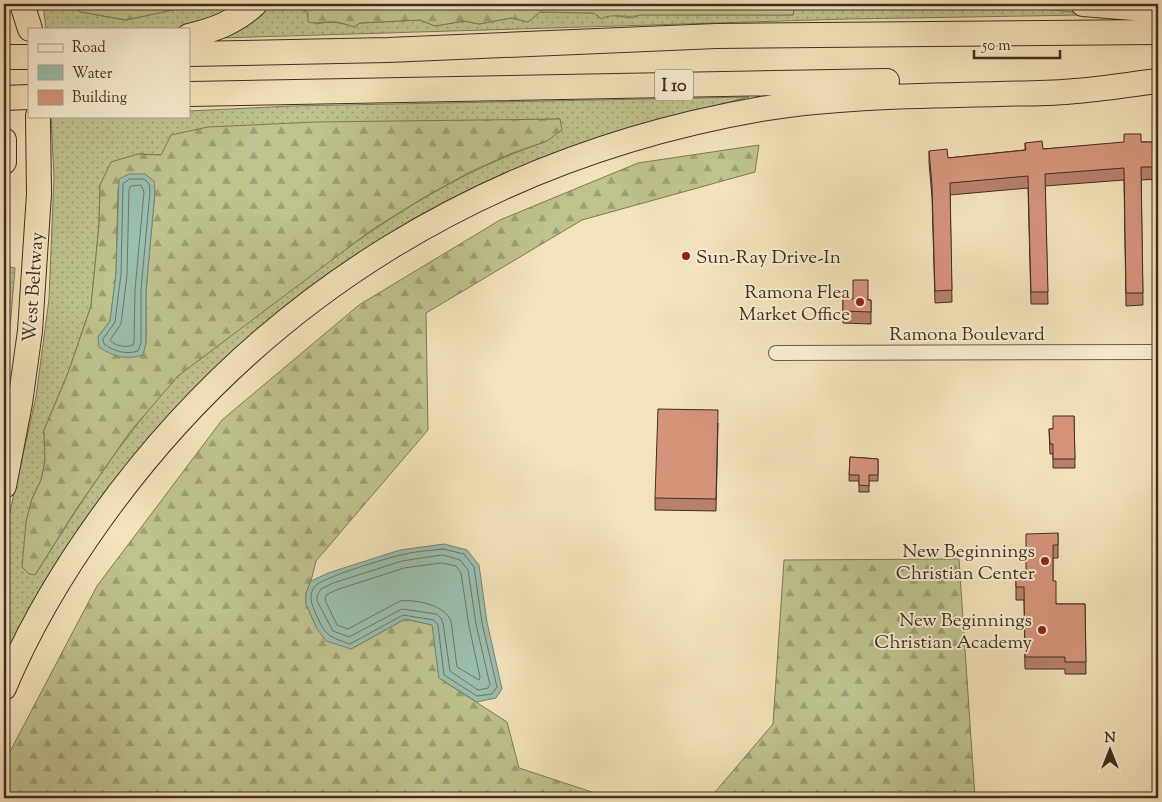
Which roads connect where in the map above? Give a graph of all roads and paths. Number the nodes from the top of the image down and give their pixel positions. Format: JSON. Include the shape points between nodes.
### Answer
{"nodes":[{"id":1,"x":255,"y":4,"type":"edge"},
{"id":2,"x":1083,"y":4,"type":"edge"},
{"id":3,"x":1158,"y":10,"type":"edge"},
{"id":4,"x":1158,"y":32,"type":"edge"},
{"id":5,"x":190,"y":36,"type":"edge"},
{"id":6,"x":190,"y":54,"type":"edge"},
{"id":7,"x":4,"y":57,"type":"edge"},
{"id":8,"x":28,"y":57,"type":"edge"},
{"id":9,"x":1158,"y":76,"type":"edge"},
{"id":10,"x":1158,"y":81,"type":"edge"},
{"id":11,"x":190,"y":94,"type":"edge"},
{"id":12,"x":4,"y":98,"type":"edge"},
{"id":13,"x":28,"y":98,"type":"edge"},
{"id":14,"x":38,"y":118,"type":"edge"},
{"id":15,"x":4,"y":140,"type":"edge"},
{"id":16,"x":4,"y":150,"type":"edge"},
{"id":17,"x":4,"y":162,"type":"edge"},
{"id":18,"x":1158,"y":352,"type":"edge"},
{"id":19,"x":776,"y":353,"type":"dead end"},
{"id":20,"x":4,"y":486,"type":"edge"},
{"id":21,"x":4,"y":688,"type":"edge"}],
"edges":[{"from":1,"to":5,"type":"highway","via":[[242,16]]},
{"from":2,"to":3,"type":"highway"},
{"from":4,"to":6,"type":"highway","via":[[716,36],[388,50]]},
{"from":7,"to":8,"type":"highway"},
{"from":9,"to":11,"type":"highway","number":"I 10"},
{"from":10,"to":21,"type":"highway","via":[[1073,92],[862,98],[763,109],[638,136],[558,163],[440,217],[313,299],[263,339],[186,414],[143,463],[78,551],[45,604]]},
{"from":12,"to":13,"type":"highway"},
{"from":14,"to":20,"type":"highway","name":"West Beltway","via":[[39,194],[30,331]]},
{"from":15,"to":16,"type":"highway"},
{"from":16,"to":17,"type":"highway"},
{"from":18,"to":19,"type":"street","name":"Ramona Boulevard"}]}
